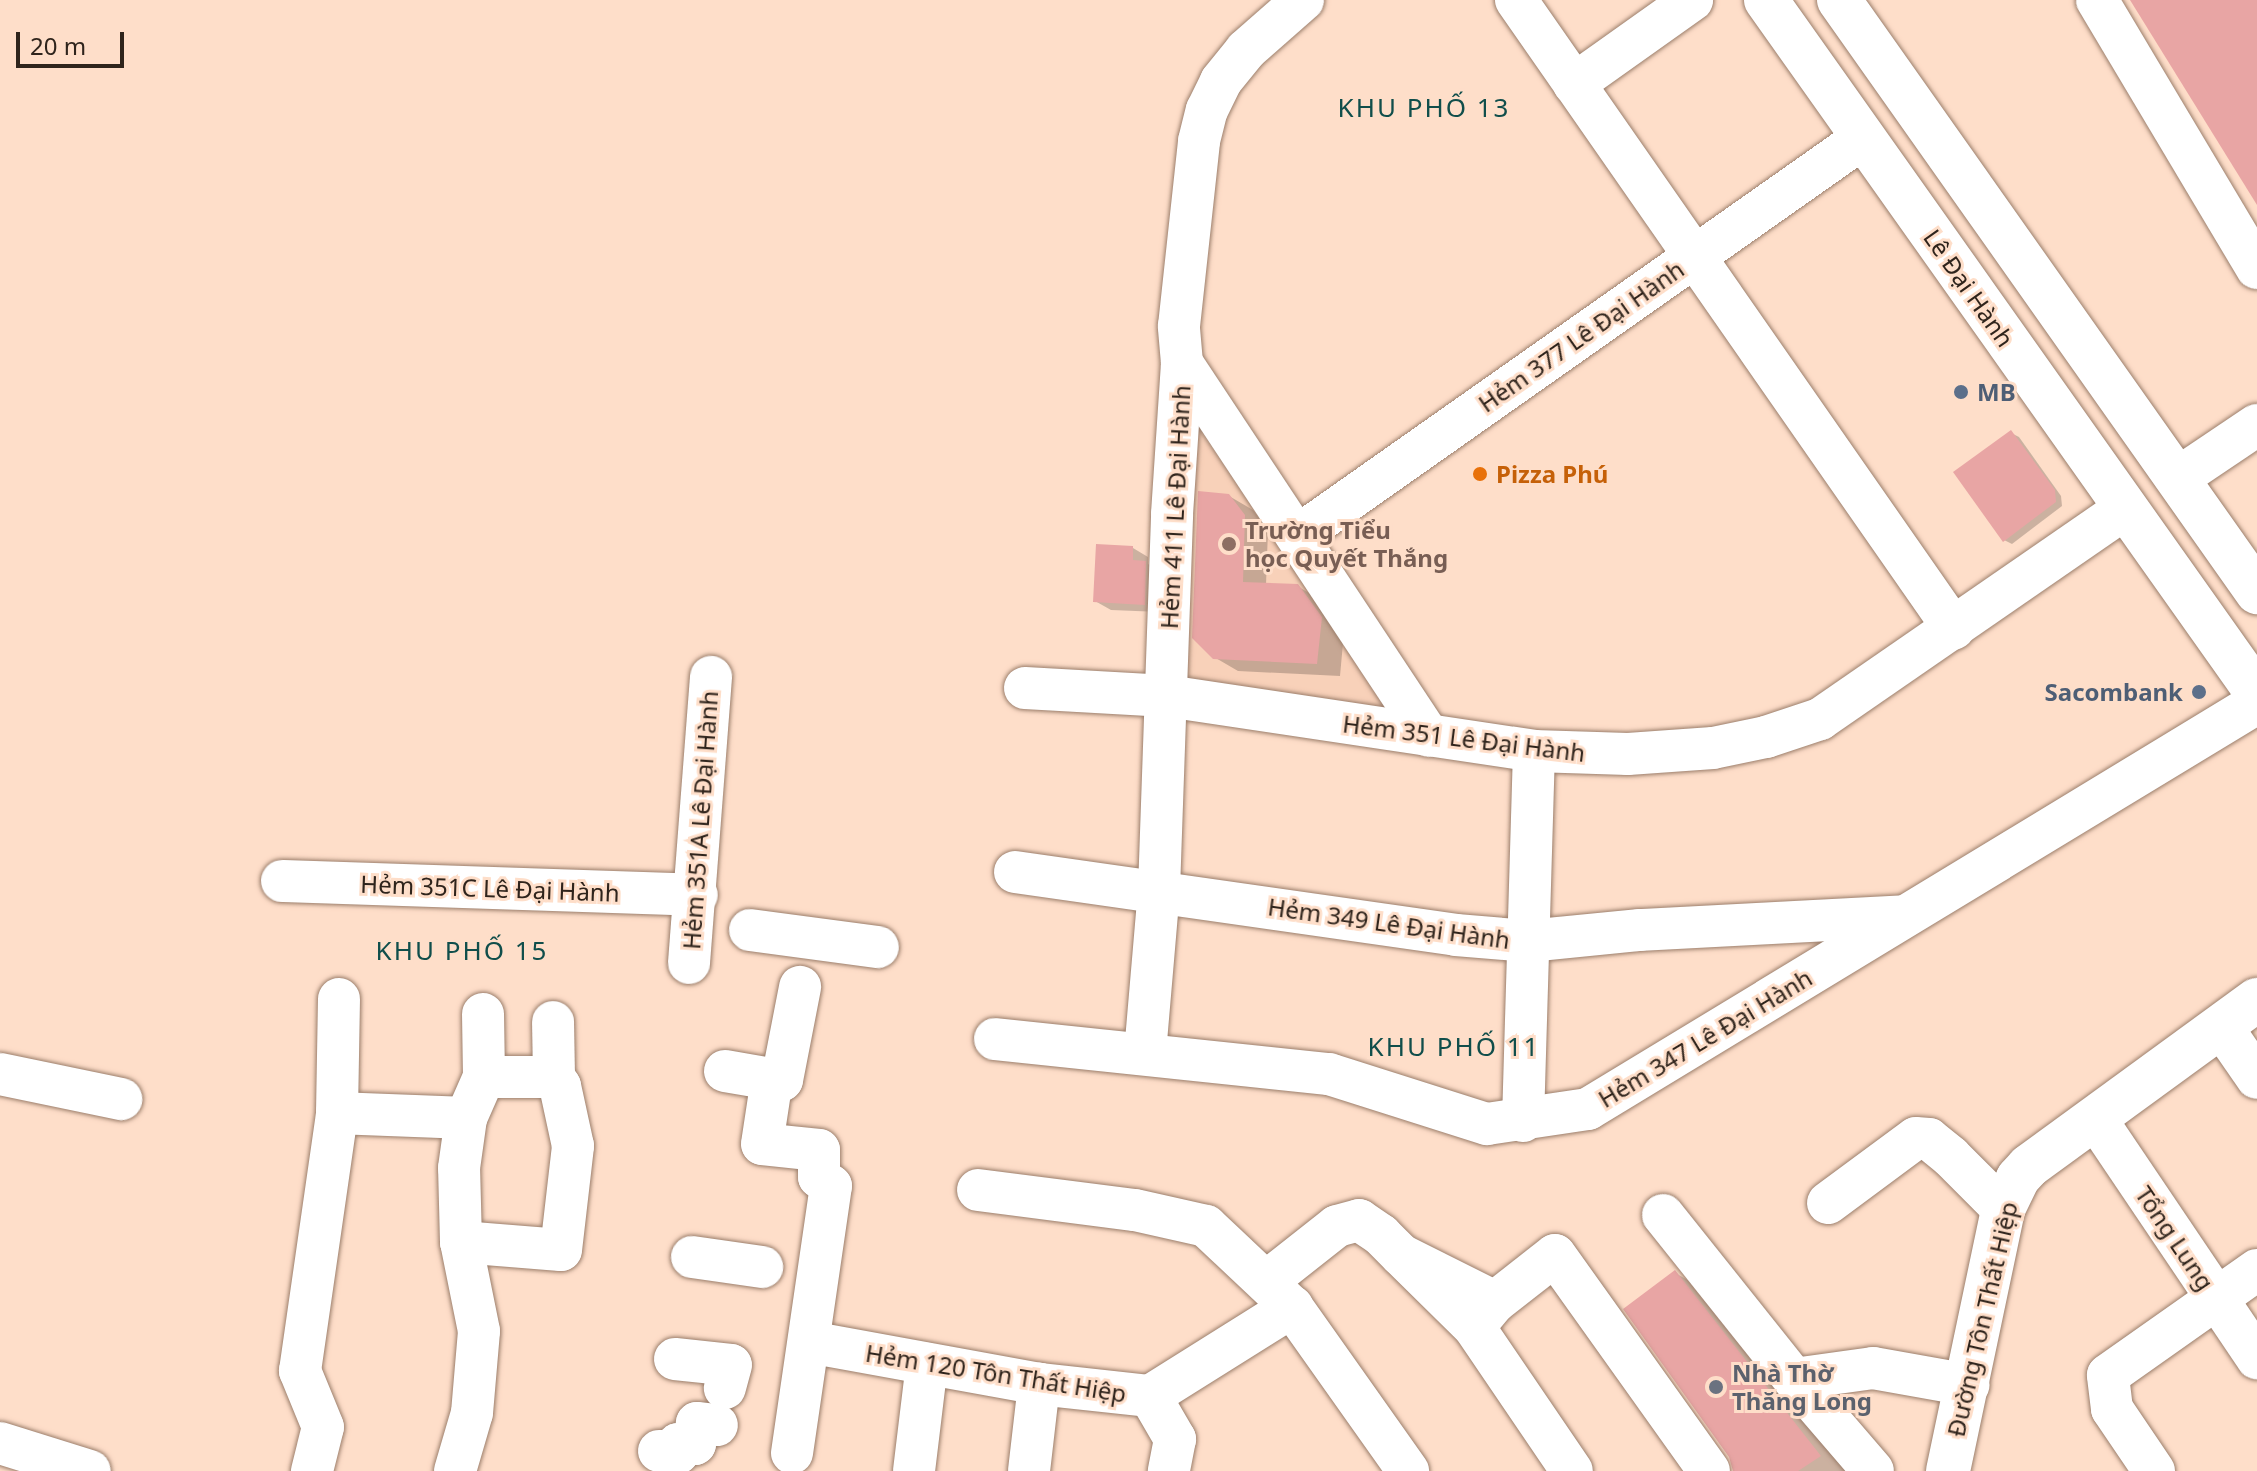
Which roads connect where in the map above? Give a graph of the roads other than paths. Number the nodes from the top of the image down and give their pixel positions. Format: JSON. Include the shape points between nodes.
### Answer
{"nodes":[{"id":1,"x":1303,"y":0,"type":"edge"},
{"id":2,"x":1516,"y":0,"type":"edge"},
{"id":3,"x":1692,"y":0,"type":"edge"},
{"id":4,"x":1766,"y":0,"type":"edge"},
{"id":5,"x":1839,"y":0,"type":"edge"},
{"id":6,"x":2097,"y":0,"type":"edge"},
{"id":7,"x":1574,"y":84,"type":"junction"},
{"id":8,"x":1863,"y":138,"type":"junction"},
{"id":9,"x":1693,"y":258,"type":"junction"},
{"id":10,"x":2257,"y":268,"type":"edge"},
{"id":11,"x":1182,"y":363,"type":"junction"},
{"id":12,"x":2257,"y":425,"type":"edge"},
{"id":13,"x":2178,"y":478,"type":"junction"},
{"id":14,"x":2124,"y":509,"type":"junction"},
{"id":15,"x":1299,"y":535,"type":"junction"},
{"id":16,"x":2257,"y":592,"type":"edge"},
{"id":17,"x":1954,"y":629,"type":"junction"},
{"id":18,"x":711,"y":677,"type":"dead end"},
{"id":19,"x":1025,"y":688,"type":"dead end"},
{"id":20,"x":2257,"y":693,"type":"edge"},
{"id":21,"x":1167,"y":696,"type":"junction"},
{"id":22,"x":2257,"y":703,"type":"edge"},
{"id":23,"x":1429,"y":736,"type":"junction"},
{"id":24,"x":1534,"y":751,"type":"junction"},
{"id":25,"x":1015,"y":872,"type":"dead end"},
{"id":26,"x":282,"y":881,"type":"dead end"},
{"id":27,"x":1159,"y":890,"type":"junction"},
{"id":28,"x":697,"y":895,"type":"junction"},
{"id":29,"x":1909,"y":915,"type":"junction"},
{"id":30,"x":750,"y":930,"type":"dead end"},
{"id":31,"x":1528,"y":941,"type":"junction"},
{"id":32,"x":878,"y":947,"type":"dead end"},
{"id":33,"x":689,"y":963,"type":"dead end"},
{"id":34,"x":800,"y":987,"type":"dead end"},
{"id":35,"x":339,"y":999,"type":"dead end"},
{"id":36,"x":2257,"y":1000,"type":"edge"},
{"id":37,"x":483,"y":1014,"type":"dead end"},
{"id":38,"x":553,"y":1022,"type":"dead end"},
{"id":39,"x":2221,"y":1026,"type":"junction"},
{"id":40,"x":995,"y":1039,"type":"dead end"},
{"id":41,"x":1145,"y":1053,"type":"junction"},
{"id":42,"x":725,"y":1071,"type":"dead end"},
{"id":43,"x":0,"y":1074,"type":"edge"},
{"id":44,"x":484,"y":1077,"type":"junction"},
{"id":45,"x":554,"y":1077,"type":"junction"},
{"id":46,"x":2257,"y":1078,"type":"edge"},
{"id":47,"x":772,"y":1079,"type":"junction"},
{"id":48,"x":121,"y":1099,"type":"dead end"},
{"id":49,"x":337,"y":1113,"type":"junction"},
{"id":50,"x":466,"y":1118,"type":"junction"},
{"id":51,"x":2095,"y":1118,"type":"junction"},
{"id":52,"x":1523,"y":1121,"type":"junction"},
{"id":53,"x":978,"y":1190,"type":"dead end"},
{"id":54,"x":1828,"y":1203,"type":"dead end"},
{"id":55,"x":2003,"y":1209,"type":"junction"},
{"id":56,"x":1663,"y":1215,"type":"dead end"},
{"id":57,"x":461,"y":1242,"type":"junction"},
{"id":58,"x":692,"y":1257,"type":"dead end"},
{"id":59,"x":762,"y":1267,"type":"dead end"},
{"id":60,"x":2257,"y":1270,"type":"edge"},
{"id":61,"x":1279,"y":1295,"type":"junction"},
{"id":62,"x":2216,"y":1299,"type":"junction"},
{"id":63,"x":1484,"y":1315,"type":"junction"},
{"id":64,"x":809,"y":1342,"type":"junction"},
{"id":65,"x":2257,"y":1358,"type":"edge"},
{"id":66,"x":675,"y":1359,"type":"dead end"},
{"id":67,"x":927,"y":1364,"type":"junction"},
{"id":68,"x":1794,"y":1379,"type":"junction"},
{"id":69,"x":1039,"y":1384,"type":"junction"},
{"id":70,"x":1968,"y":1385,"type":"junction"},
{"id":71,"x":1150,"y":1396,"type":"junction"},
{"id":72,"x":0,"y":1443,"type":"edge"},
{"id":73,"x":659,"y":1451,"type":"dead end"},
{"id":74,"x":792,"y":1453,"type":"dead end"},
{"id":75,"x":1180,"y":1460,"type":"edge"},
{"id":76,"x":90,"y":1471,"type":"edge"},
{"id":77,"x":312,"y":1471,"type":"edge"},
{"id":78,"x":455,"y":1471,"type":"edge"},
{"id":79,"x":914,"y":1471,"type":"edge"},
{"id":80,"x":1029,"y":1471,"type":"edge"},
{"id":81,"x":1408,"y":1471,"type":"edge"},
{"id":82,"x":1572,"y":1471,"type":"edge"},
{"id":83,"x":1709,"y":1471,"type":"edge"},
{"id":84,"x":1873,"y":1471,"type":"edge"},
{"id":85,"x":1948,"y":1471,"type":"edge"},
{"id":86,"x":2154,"y":1471,"type":"edge"}],
"edges":[{"from":1,"to":11,"type":"street","name":"Hẻm 411 Lê Đại Hành","via":[[1246,50],[1221,81],[1207,110],[1181,301]]},
{"from":2,"to":7,"type":"street"},
{"from":3,"to":7,"type":"street"},
{"from":4,"to":8,"type":"main road","name":"Lê Đại Hành"},
{"from":5,"to":13,"type":"main road"},
{"from":6,"to":10,"type":"street"},
{"from":7,"to":9,"type":"street"},
{"from":8,"to":9,"type":"street","name":"Hẻm 377 Lê Đại Hành"},
{"from":8,"to":14,"type":"main road","name":"Lê Đại Hành"},
{"from":9,"to":15,"type":"street","name":"Hẻm 377 Lê Đại Hành"},
{"from":9,"to":17,"type":"street"},
{"from":11,"to":15,"type":"street"},
{"from":11,"to":21,"type":"street","name":"Hẻm 411 Lê Đại Hành"},
{"from":12,"to":13,"type":"street"},
{"from":13,"to":14,"type":"main road"},
{"from":13,"to":16,"type":"main road"},
{"from":14,"to":17,"type":"street","name":"Hẻm 351 Lê Đại Hành"},
{"from":14,"to":20,"type":"main road","name":"Lê Đại Hành"},
{"from":15,"to":23,"type":"street"},
{"from":17,"to":24,"type":"street","name":"Hẻm 351 Lê Đại Hành","via":[[1820,719],[1766,737],[1656,754]]},
{"from":18,"to":28,"type":"street","name":"Hẻm 351A Lê Đại Hành"},
{"from":19,"to":21,"type":"street","name":"Hẻm 351 Lê Đại Hành"},
{"from":21,"to":23,"type":"street","name":"Hẻm 351 Lê Đại Hành"},
{"from":21,"to":27,"type":"street","name":"Hẻm 411 Lê Đại Hành"},
{"from":22,"to":29,"type":"street","name":"Hẻm 347 Lê Đại Hành"},
{"from":23,"to":24,"type":"street","name":"Hẻm 351 Lê Đại Hành"},
{"from":24,"to":31,"type":"street"},
{"from":25,"to":27,"type":"street","name":"Hẻm 349 Lê Đại Hành"},
{"from":26,"to":28,"type":"street","name":"Hẻm 351C Lê Đại Hành"},
{"from":27,"to":31,"type":"street","name":"Hẻm 349 Lê Đại Hành"},
{"from":27,"to":41,"type":"street","name":"Hẻm 411 Lê Đại Hành"},
{"from":28,"to":33,"type":"street","name":"Hẻm 351A Lê Đại Hành"},
{"from":29,"to":31,"type":"street","name":"Hẻm 349 Lê Đại Hành"},
{"from":29,"to":52,"type":"street","name":"Hẻm 347 Lê Đại Hành","via":[[1588,1109]]},
{"from":30,"to":32,"type":"street"},
{"from":31,"to":52,"type":"street"},
{"from":34,"to":47,"type":"street","via":[[782,1080]]},
{"from":35,"to":49,"type":"street"},
{"from":36,"to":39,"type":"main road","name":"Đường Tôn Thất Hiệp"},
{"from":37,"to":44,"type":"street"},
{"from":38,"to":45,"type":"street"},
{"from":39,"to":46,"type":"street"},
{"from":39,"to":51,"type":"main road","name":"Đường Tôn Thất Hiệp"},
{"from":40,"to":41,"type":"street","name":"Hẻm 347 Lê Đại Hành"},
{"from":41,"to":52,"type":"street","name":"Hẻm 347 Lê Đại Hành","via":[[1329,1074],[1487,1124]]},
{"from":42,"to":47,"type":"street"},
{"from":43,"to":48,"type":"street"},
{"from":44,"to":45,"type":"street"},
{"from":44,"to":50,"type":"street"},
{"from":45,"to":57,"type":"street","via":[[573,1146],[561,1250]]},
{"from":47,"to":64,"type":"street","via":[[762,1144],[819,1150],[819,1177],[831,1186]]},
{"from":49,"to":50,"type":"street"},
{"from":49,"to":77,"type":"street","via":[[300,1371],[323,1427]]},
{"from":50,"to":57,"type":"street","via":[[459,1168]]},
{"from":51,"to":55,"type":"main road","name":"Đường Tôn Thất Hiệp","via":[[2029,1166]]},
{"from":51,"to":62,"type":"street","name":"Tổng Lung"},
{"from":53,"to":61,"type":"street","via":[[1135,1210],[1206,1226]]},
{"from":54,"to":55,"type":"street","via":[[1916,1138],[1929,1139]]},
{"from":55,"to":70,"type":"main road","name":"Đường Tôn Thất Hiệp"},
{"from":56,"to":68,"type":"street"},
{"from":57,"to":78,"type":"street","via":[[479,1331],[472,1413]]},
{"from":58,"to":59,"type":"street"},
{"from":60,"to":62,"type":"street"},
{"from":61,"to":63,"type":"street","via":[[1337,1226],[1359,1220]]},
{"from":61,"to":71,"type":"street"},
{"from":61,"to":81,"type":"street"},
{"from":62,"to":65,"type":"street","name":"Tổng Lung"},
{"from":62,"to":86,"type":"street","via":[[2108,1375],[2112,1409]]},
{"from":63,"to":82,"type":"street"},
{"from":63,"to":83,"type":"street","via":[[1555,1255]]},
{"from":64,"to":67,"type":"street","name":"Hẻm 120 Tôn Thất Hiệp"},
{"from":64,"to":74,"type":"street"},
{"from":66,"to":73,"type":"street","via":[[731,1365],[721,1406],[697,1423],[695,1444],[678,1444],[678,1453]]},
{"from":67,"to":69,"type":"street","name":"Hẻm 120 Tôn Thất Hiệp"},
{"from":67,"to":79,"type":"street"},
{"from":68,"to":70,"type":"street","via":[[1873,1368]]},
{"from":68,"to":84,"type":"street"},
{"from":69,"to":71,"type":"street","name":"Hẻm 120 Tôn Thất Hiệp"},
{"from":69,"to":80,"type":"street"},
{"from":70,"to":85,"type":"main road","name":"Đường Tôn Thất Hiệp"},
{"from":71,"to":75,"type":"street","name":"Hẻm 120 Tôn Thất Hiệp"},
{"from":72,"to":76,"type":"street"}]}
